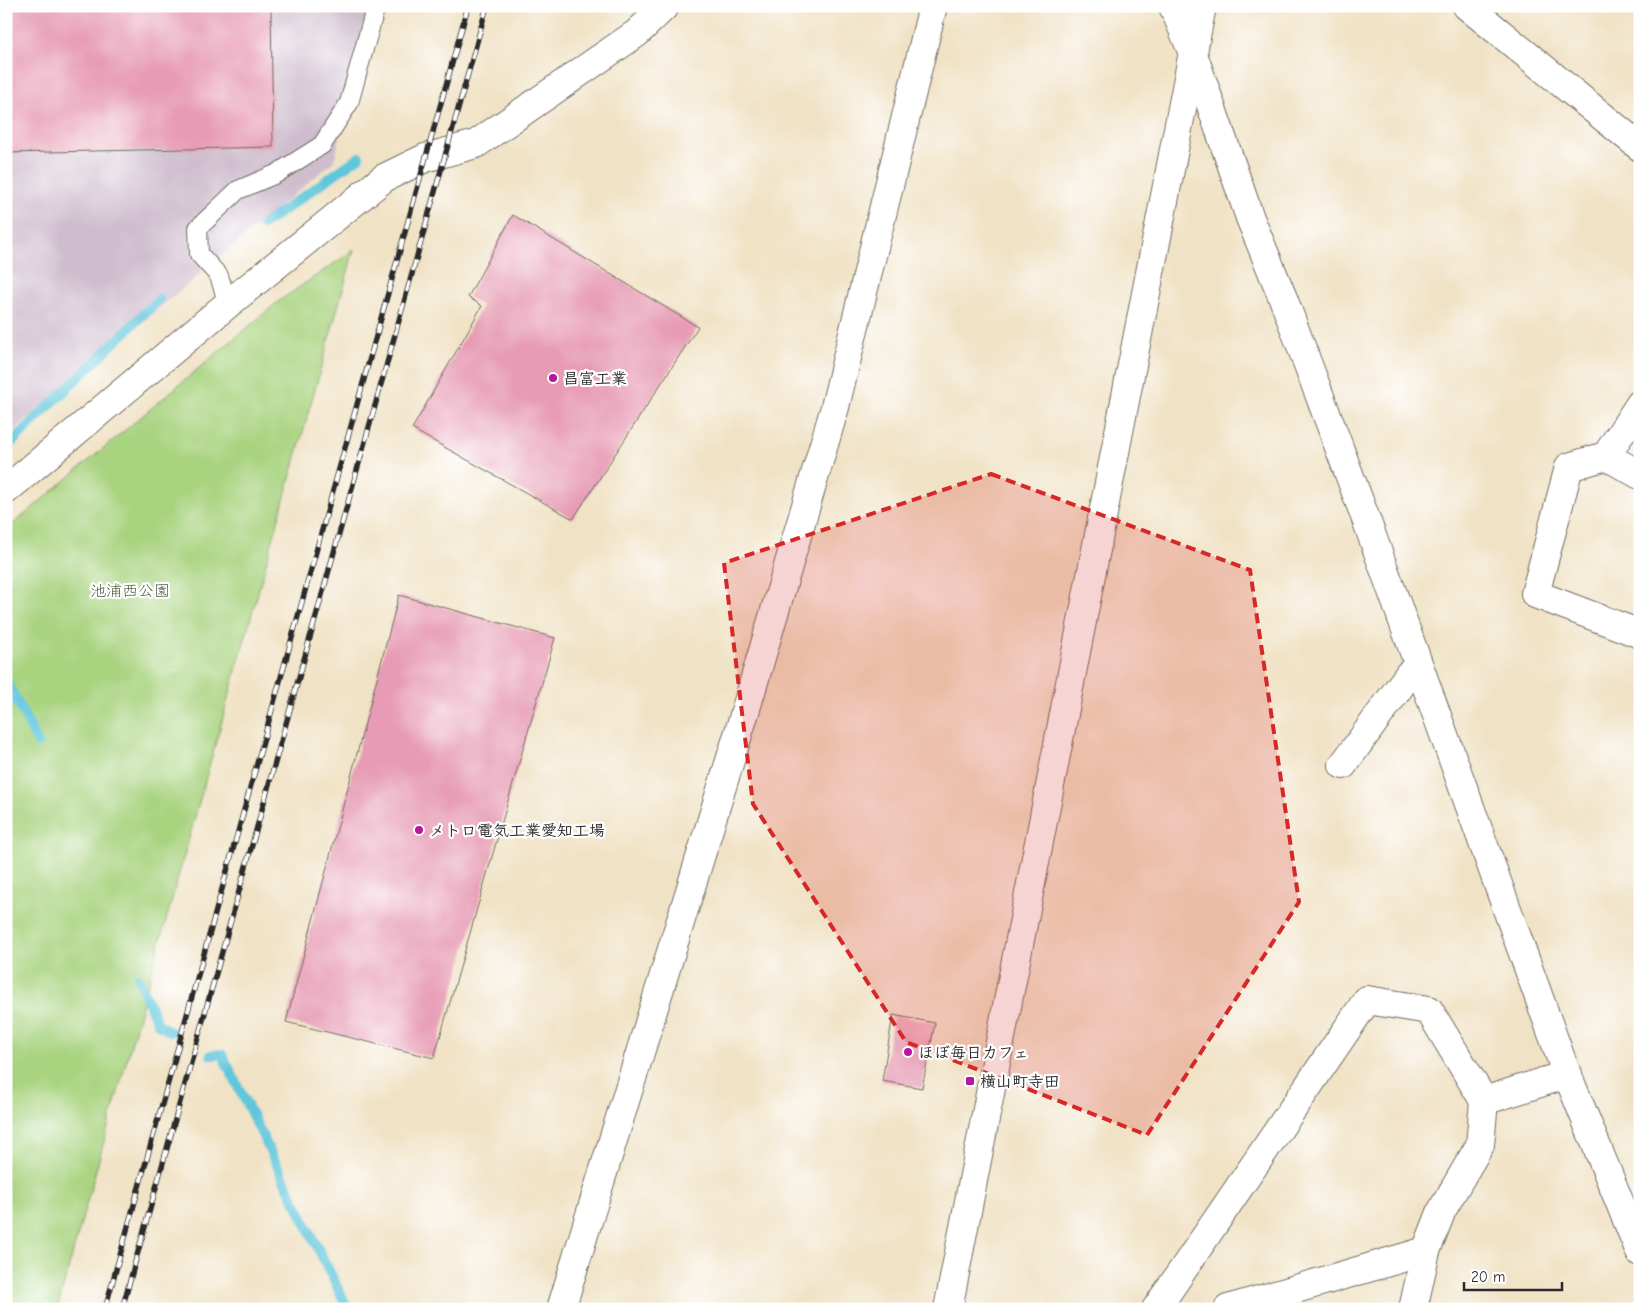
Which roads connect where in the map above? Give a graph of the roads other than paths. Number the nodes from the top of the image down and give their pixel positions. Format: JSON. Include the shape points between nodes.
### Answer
{"nodes":[{"id":1,"x":376,"y":6,"type":"edge"},
{"id":2,"x":665,"y":6,"type":"edge"},
{"id":3,"x":933,"y":6,"type":"edge"},
{"id":4,"x":1173,"y":6,"type":"edge"},
{"id":5,"x":1202,"y":6,"type":"edge"},
{"id":6,"x":1466,"y":6,"type":"edge"},
{"id":7,"x":1192,"y":51,"type":"junction"},
{"id":8,"x":1640,"y":147,"type":"edge"},
{"id":9,"x":228,"y":304,"type":"junction"},
{"id":10,"x":1640,"y":404,"type":"edge"},
{"id":11,"x":1606,"y":456,"type":"junction"},
{"id":12,"x":1640,"y":475,"type":"edge"},
{"id":13,"x":6,"y":490,"type":"edge"},
{"id":14,"x":1640,"y":634,"type":"edge"},
{"id":15,"x":1421,"y":672,"type":"junction"},
{"id":16,"x":1343,"y":765,"type":"dead end"},
{"id":17,"x":1568,"y":1074,"type":"junction"},
{"id":18,"x":1484,"y":1102,"type":"junction"},
{"id":19,"x":1426,"y":1250,"type":"junction"},
{"id":20,"x":1640,"y":1252,"type":"edge"},
{"id":21,"x":561,"y":1309,"type":"edge"},
{"id":22,"x":948,"y":1309,"type":"edge"},
{"id":23,"x":1156,"y":1309,"type":"edge"},
{"id":24,"x":1228,"y":1309,"type":"edge"},
{"id":25,"x":1413,"y":1309,"type":"edge"}],
"edges":[{"from":1,"to":9,"type":"lane","via":[[348,103],[322,145],[276,174],[238,190],[198,228],[199,254],[219,276]]},
{"from":2,"to":9,"type":"street","via":[[637,33],[476,144],[425,158],[384,178]]},
{"from":3,"to":21,"type":"street","via":[[835,407]]},
{"from":4,"to":7,"type":"street"},
{"from":5,"to":7,"type":"street"},
{"from":6,"to":8,"type":"street"},
{"from":7,"to":15,"type":"street","via":[[1250,218],[1283,298]]},
{"from":7,"to":22,"type":"street"},
{"from":9,"to":13,"type":"street"},
{"from":10,"to":11,"type":"street"},
{"from":11,"to":12,"type":"street"},
{"from":11,"to":14,"type":"street","via":[[1568,467],[1535,594]]},
{"from":15,"to":16,"type":"street","via":[[1408,674]]},
{"from":15,"to":17,"type":"street"},
{"from":17,"to":18,"type":"street"},
{"from":17,"to":20,"type":"street"},
{"from":18,"to":19,"type":"street","via":[[1480,1145],[1442,1210]]},
{"from":18,"to":23,"type":"street","via":[[1429,1010],[1367,1000]]},
{"from":19,"to":24,"type":"street"},
{"from":19,"to":25,"type":"street"}]}
